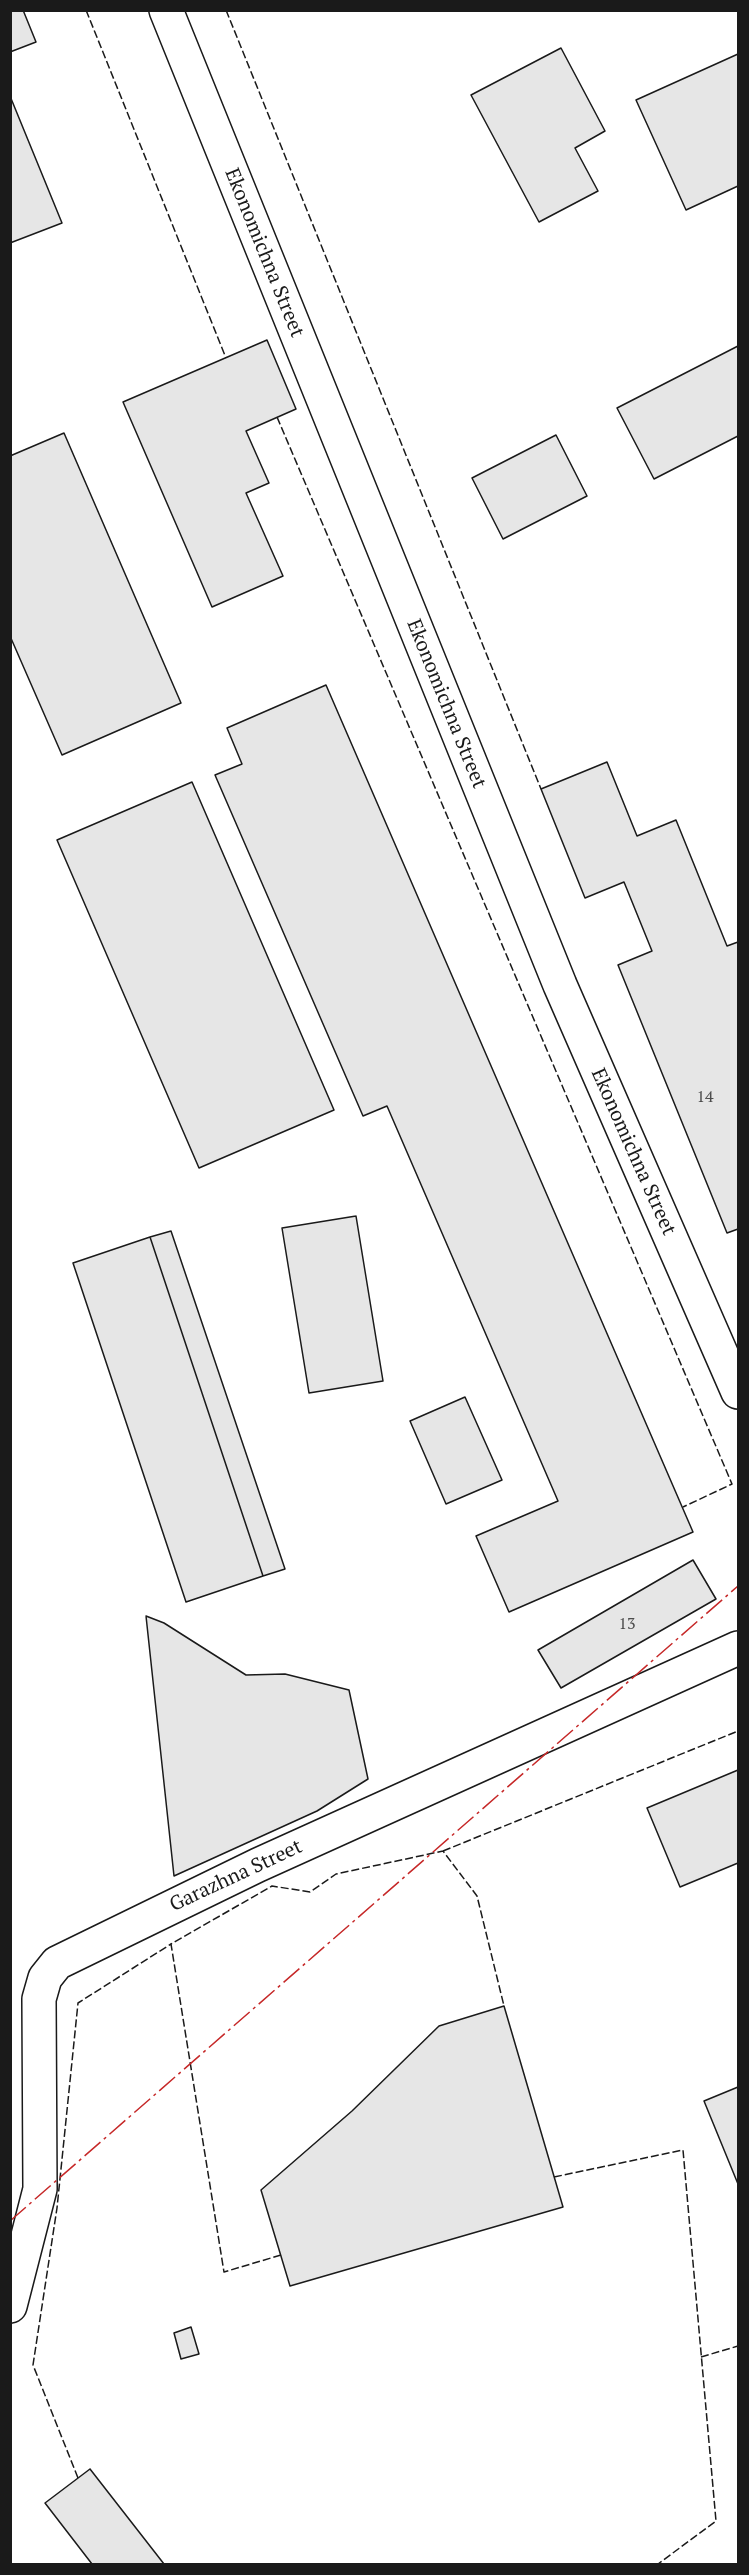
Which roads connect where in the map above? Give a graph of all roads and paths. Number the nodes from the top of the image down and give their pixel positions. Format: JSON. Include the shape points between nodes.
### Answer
{"nodes":[{"id":1,"x":166,"y":10,"type":"edge"},
{"id":2,"x":738,"y":1392,"type":"edge"},
{"id":3,"x":738,"y":1648,"type":"edge"},
{"id":4,"x":10,"y":2306,"type":"edge"}],
"edges":[{"from":1,"to":2,"type":"street","name":"Ekonomichna Street","via":[[560,986]]},
{"from":3,"to":4,"type":"street","name":"Garazhna Street","via":[[258,1865],[57,1963],[45,1978],[39,1999],[40,2189]]}]}
